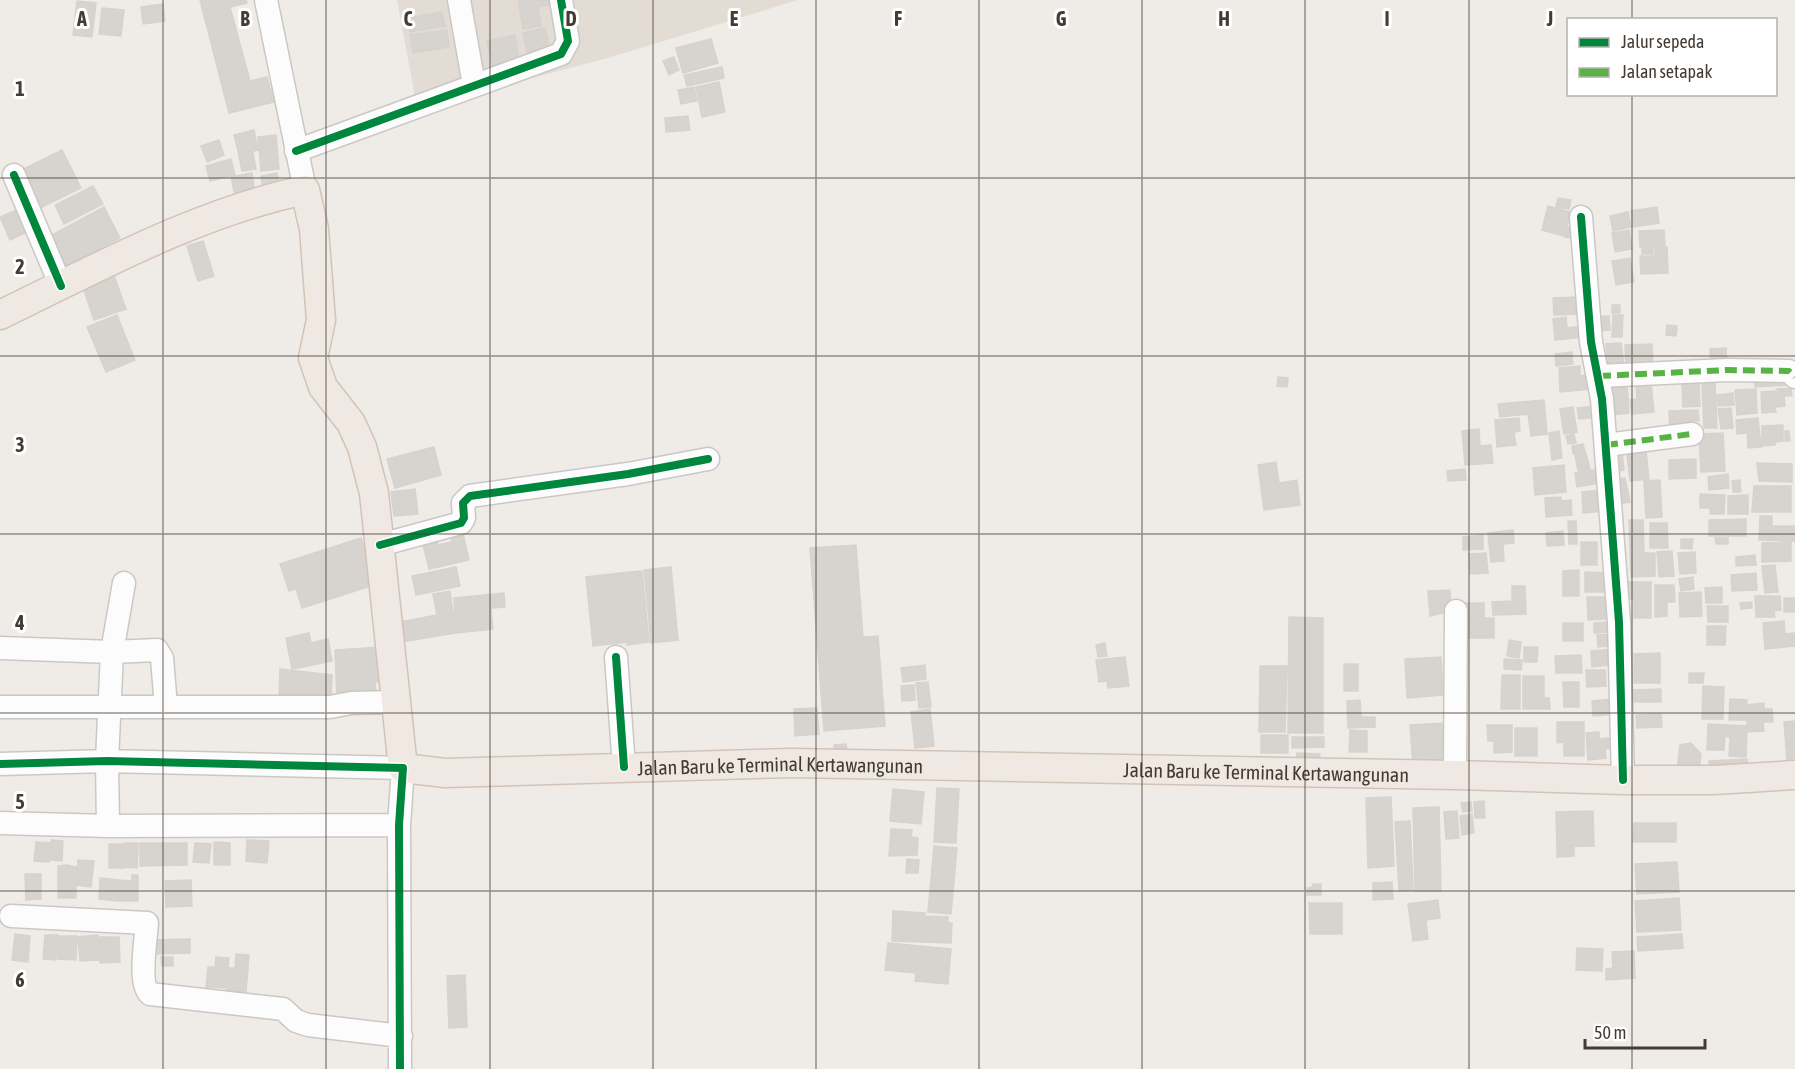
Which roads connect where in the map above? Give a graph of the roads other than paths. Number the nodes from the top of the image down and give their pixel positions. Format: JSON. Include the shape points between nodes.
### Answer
{"nodes":[{"id":1,"x":266,"y":0,"type":"edge"},
{"id":2,"x":459,"y":0,"type":"edge"},
{"id":3,"x":561,"y":0,"type":"edge"},
{"id":4,"x":474,"y":85,"type":"junction"},
{"id":5,"x":296,"y":151,"type":"junction"},
{"id":6,"x":14,"y":175,"type":"dead end"},
{"id":7,"x":305,"y":190,"type":"junction"},
{"id":8,"x":1581,"y":218,"type":"dead end"},
{"id":9,"x":61,"y":286,"type":"junction"},
{"id":10,"x":0,"y":315,"type":"edge"},
{"id":11,"x":1599,"y":376,"type":"junction"},
{"id":12,"x":1795,"y":377,"type":"edge"},
{"id":13,"x":1692,"y":434,"type":"dead end"},
{"id":14,"x":1606,"y":445,"type":"junction"},
{"id":15,"x":708,"y":459,"type":"dead end"},
{"id":16,"x":380,"y":545,"type":"junction"},
{"id":17,"x":124,"y":583,"type":"dead end"},
{"id":18,"x":1456,"y":611,"type":"dead end"},
{"id":19,"x":0,"y":648,"type":"edge"},
{"id":20,"x":112,"y":652,"type":"junction"},
{"id":21,"x":616,"y":657,"type":"dead end"},
{"id":22,"x":398,"y":702,"type":"junction"},
{"id":23,"x":0,"y":707,"type":"edge"},
{"id":24,"x":166,"y":707,"type":"junction"},
{"id":25,"x":111,"y":708,"type":"junction"},
{"id":26,"x":107,"y":761,"type":"junction"},
{"id":27,"x":0,"y":764,"type":"edge"},
{"id":28,"x":624,"y":767,"type":"junction"},
{"id":29,"x":404,"y":768,"type":"junction"},
{"id":30,"x":1455,"y":775,"type":"junction"},
{"id":31,"x":1795,"y":775,"type":"edge"},
{"id":32,"x":1623,"y":780,"type":"junction"},
{"id":33,"x":0,"y":823,"type":"edge"},
{"id":34,"x":399,"y":825,"type":"junction"},
{"id":35,"x":108,"y":826,"type":"junction"},
{"id":36,"x":11,"y":916,"type":"dead end"},
{"id":37,"x":401,"y":1036,"type":"junction"},
{"id":38,"x":400,"y":1069,"type":"edge"}],
"edges":[{"from":1,"to":5,"type":"street"},
{"from":2,"to":4,"type":"street"},
{"from":3,"to":4,"type":"street","via":[[568,41],[565,50]]},
{"from":4,"to":5,"type":"street"},
{"from":5,"to":7,"type":"street"},
{"from":6,"to":9,"type":"street"},
{"from":7,"to":9,"type":"main road","via":[[214,218]]},
{"from":7,"to":16,"type":"main road","via":[[314,229],[321,320],[314,345],[316,371],[323,387],[351,423],[362,447],[374,493]]},
{"from":8,"to":11,"type":"street","via":[[1591,342]]},
{"from":9,"to":10,"type":"main road"},
{"from":11,"to":12,"type":"street","via":[[1727,370],[1789,371]]},
{"from":11,"to":14,"type":"street"},
{"from":13,"to":14,"type":"street"},
{"from":14,"to":32,"type":"street","via":[[1619,622]]},
{"from":15,"to":16,"type":"street","via":[[470,496],[463,503],[461,523]]},
{"from":16,"to":22,"type":"main road"},
{"from":17,"to":20,"type":"street"},
{"from":18,"to":30,"type":"street"},
{"from":19,"to":20,"type":"street"},
{"from":20,"to":24,"type":"street","via":[[151,648],[161,652]]},
{"from":20,"to":25,"type":"street"},
{"from":21,"to":28,"type":"street"},
{"from":22,"to":24,"type":"street","via":[[330,707]]},
{"from":22,"to":29,"type":"main road"},
{"from":23,"to":25,"type":"street"},
{"from":24,"to":25,"type":"street"},
{"from":25,"to":26,"type":"street"},
{"from":26,"to":27,"type":"street"},
{"from":26,"to":29,"type":"street"},
{"from":26,"to":35,"type":"street"},
{"from":28,"to":29,"type":"main road","name":"Jalan Baru ke Terminal Kertawangunan","via":[[445,773]]},
{"from":28,"to":30,"type":"main road","name":"Jalan Baru ke Terminal Kertawangunan","via":[[792,763]]},
{"from":29,"to":34,"type":"street"},
{"from":30,"to":32,"type":"main road","name":"Jalan Baru ke Terminal Kertawangunan"},
{"from":31,"to":32,"type":"main road","name":"Jalan Baru ke Terminal Kertawangunan"},
{"from":33,"to":35,"type":"street"},
{"from":34,"to":35,"type":"street"},
{"from":34,"to":37,"type":"street"},
{"from":36,"to":37,"type":"street","via":[[147,923],[143,980],[150,994],[283,1009],[308,1025]]},
{"from":37,"to":38,"type":"street"}]}
